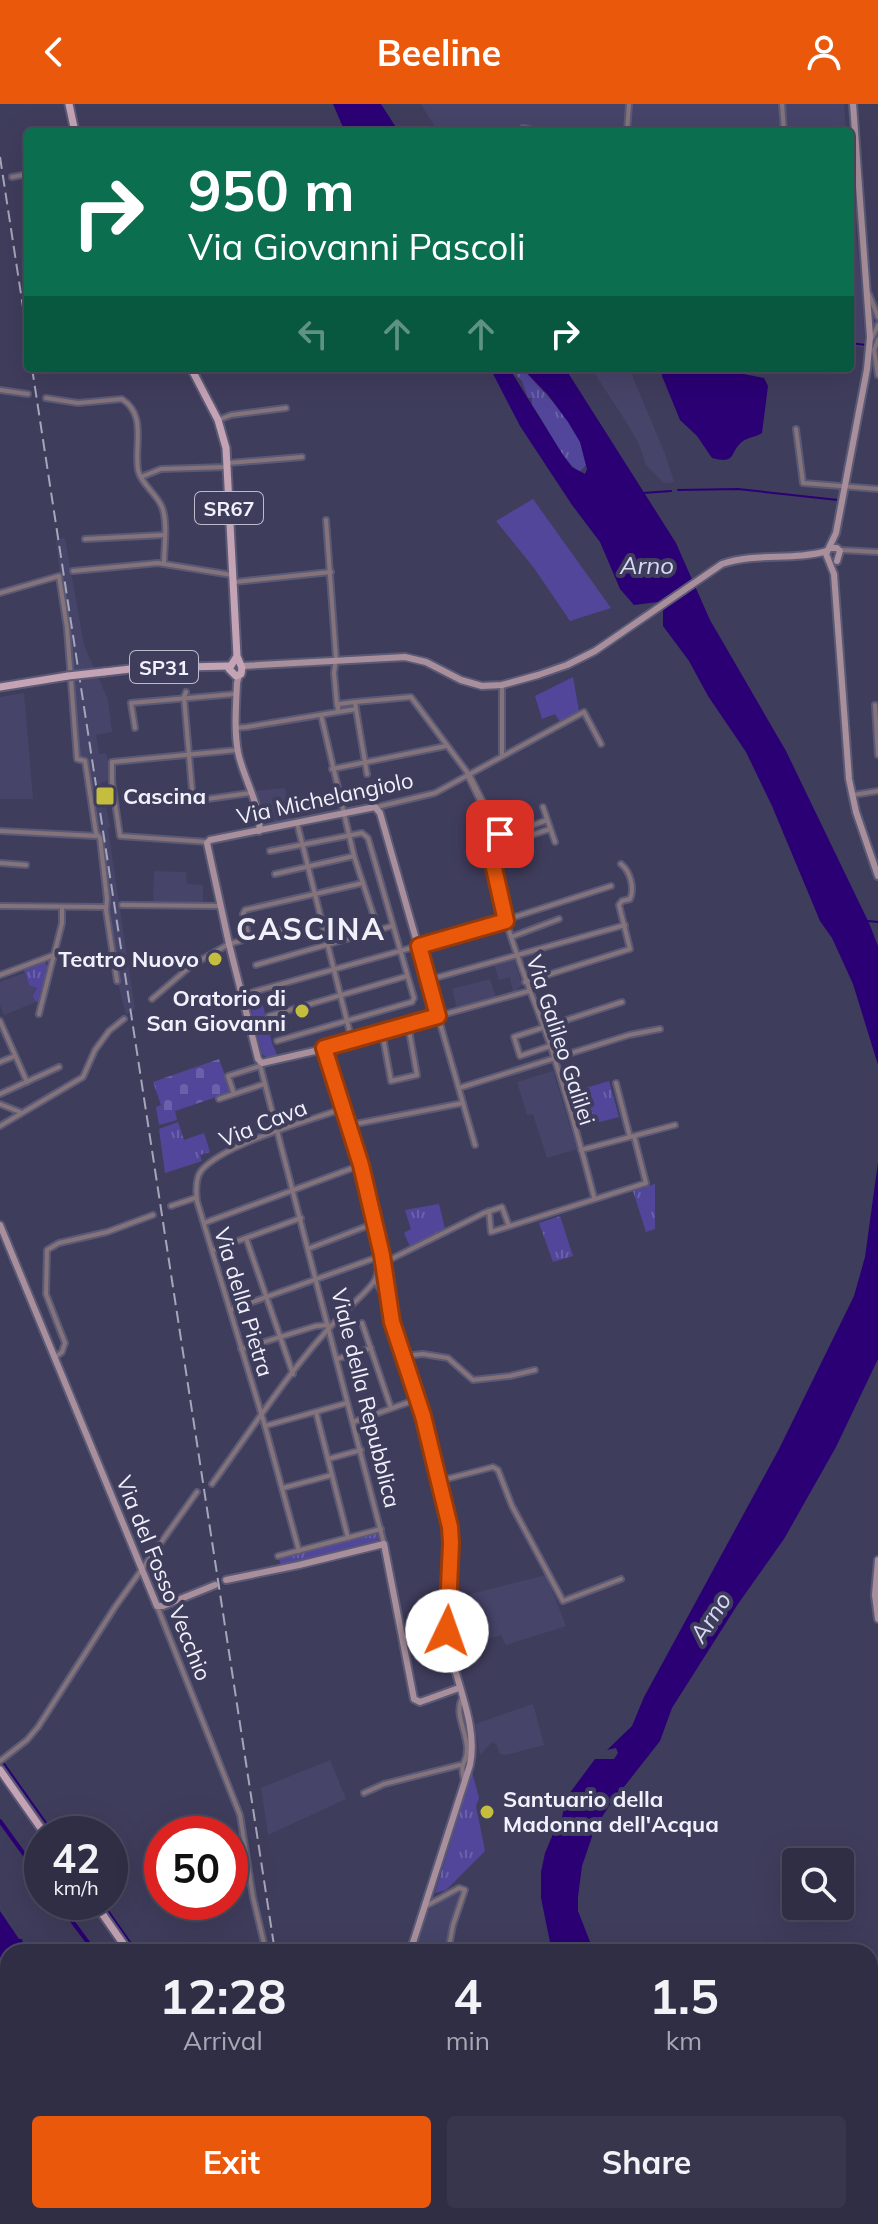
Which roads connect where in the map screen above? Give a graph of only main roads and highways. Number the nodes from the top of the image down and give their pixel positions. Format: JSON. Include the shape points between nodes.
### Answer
{"nodes":[{"id":1,"x":69,"y":104,"type":"edge"},
{"id":2,"x":853,"y":104,"type":"edge"},
{"id":3,"x":74,"y":128,"type":"edge"},
{"id":4,"x":876,"y":322,"type":"edge"},
{"id":5,"x":193,"y":372,"type":"edge"},
{"id":6,"x":836,"y":533,"type":"junction"},
{"id":7,"x":828,"y":549,"type":"junction"},
{"id":8,"x":839,"y":549,"type":"junction"},
{"id":9,"x":811,"y":555,"type":"junction"},
{"id":10,"x":828,"y":559,"type":"junction"},
{"id":11,"x":838,"y":560,"type":"junction"},
{"id":12,"x":834,"y":574,"type":"junction"},
{"id":13,"x":235,"y":669,"type":"junction"},
{"id":14,"x":0,"y":687,"type":"edge"},
{"id":15,"x":260,"y":820,"type":"junction"},
{"id":16,"x":273,"y":828,"type":"junction"},
{"id":17,"x":259,"y":831,"type":"junction"},
{"id":18,"x":878,"y":876,"type":"edge"},
{"id":19,"x":324,"y":1048,"type":"junction"},
{"id":20,"x":0,"y":1225,"type":"edge"},
{"id":21,"x":878,"y":1560,"type":"edge"},
{"id":22,"x":877,"y":1572,"type":"edge"},
{"id":23,"x":226,"y":1580,"type":"dead end"},
{"id":24,"x":215,"y":1585,"type":"dead end"},
{"id":25,"x":878,"y":1619,"type":"edge"},
{"id":26,"x":459,"y":1688,"type":"junction"},
{"id":27,"x":0,"y":1770,"type":"edge"},
{"id":28,"x":32,"y":1816,"type":"edge"},
{"id":29,"x":107,"y":1920,"type":"edge"},
{"id":30,"x":123,"y":1944,"type":"edge"},
{"id":31,"x":411,"y":1944,"type":"edge"}],
"edges":[{"from":1,"to":3,"type":"main road"},
{"from":2,"to":4,"type":"main road","via":[[868,288]]},
{"from":4,"to":6,"type":"main road"},
{"from":5,"to":13,"type":"main road","number":"SR67","via":[[218,420],[228,465]]},
{"from":6,"to":7,"type":"main road"},
{"from":6,"to":8,"type":"main road"},
{"from":7,"to":8,"type":"main road"},
{"from":7,"to":9,"type":"main road"},
{"from":7,"to":10,"type":"main road"},
{"from":8,"to":11,"type":"main road"},
{"from":9,"to":10,"type":"main road"},
{"from":9,"to":13,"type":"main road","via":[[722,564],[567,665],[497,686],[468,683],[409,657]]},
{"from":10,"to":11,"type":"main road"},
{"from":10,"to":12,"type":"main road"},
{"from":11,"to":12,"type":"main road"},
{"from":12,"to":18,"type":"main road","via":[[852,795]]},
{"from":13,"to":14,"type":"main road","number":"SP31","bridge":true,"via":[[147,668]]},
{"from":13,"to":15,"type":"main road","number":"SR67","via":[[237,750]]},
{"from":15,"to":16,"type":"main road"},
{"from":15,"to":17,"type":"main road","number":"SR67"},
{"from":16,"to":17,"type":"main road","name":"Via Michelangiolo"},
{"from":16,"to":19,"type":"main road","name":"Via Michelangiolo","via":[[377,807],[438,1016]]},
{"from":17,"to":19,"type":"main road","name":"Via Michelangiolo","via":[[208,842],[260,1063]]},
{"from":19,"to":26,"type":"main road","via":[[361,1165],[388,1303],[439,1481],[451,1539],[447,1631]]},
{"from":20,"to":24,"type":"main road","name":"Via del Fosso Vecchio","via":[[157,1606]]},
{"from":21,"to":22,"type":"main road"},
{"from":22,"to":25,"type":"main road"},
{"from":23,"to":26,"type":"main road","name":"Viale della Repubblica","via":[[384,1544],[414,1701]]},
{"from":26,"to":31,"type":"main road","via":[[472,1746]]},
{"from":27,"to":28,"type":"main road"},
{"from":29,"to":30,"type":"main road"}]}
